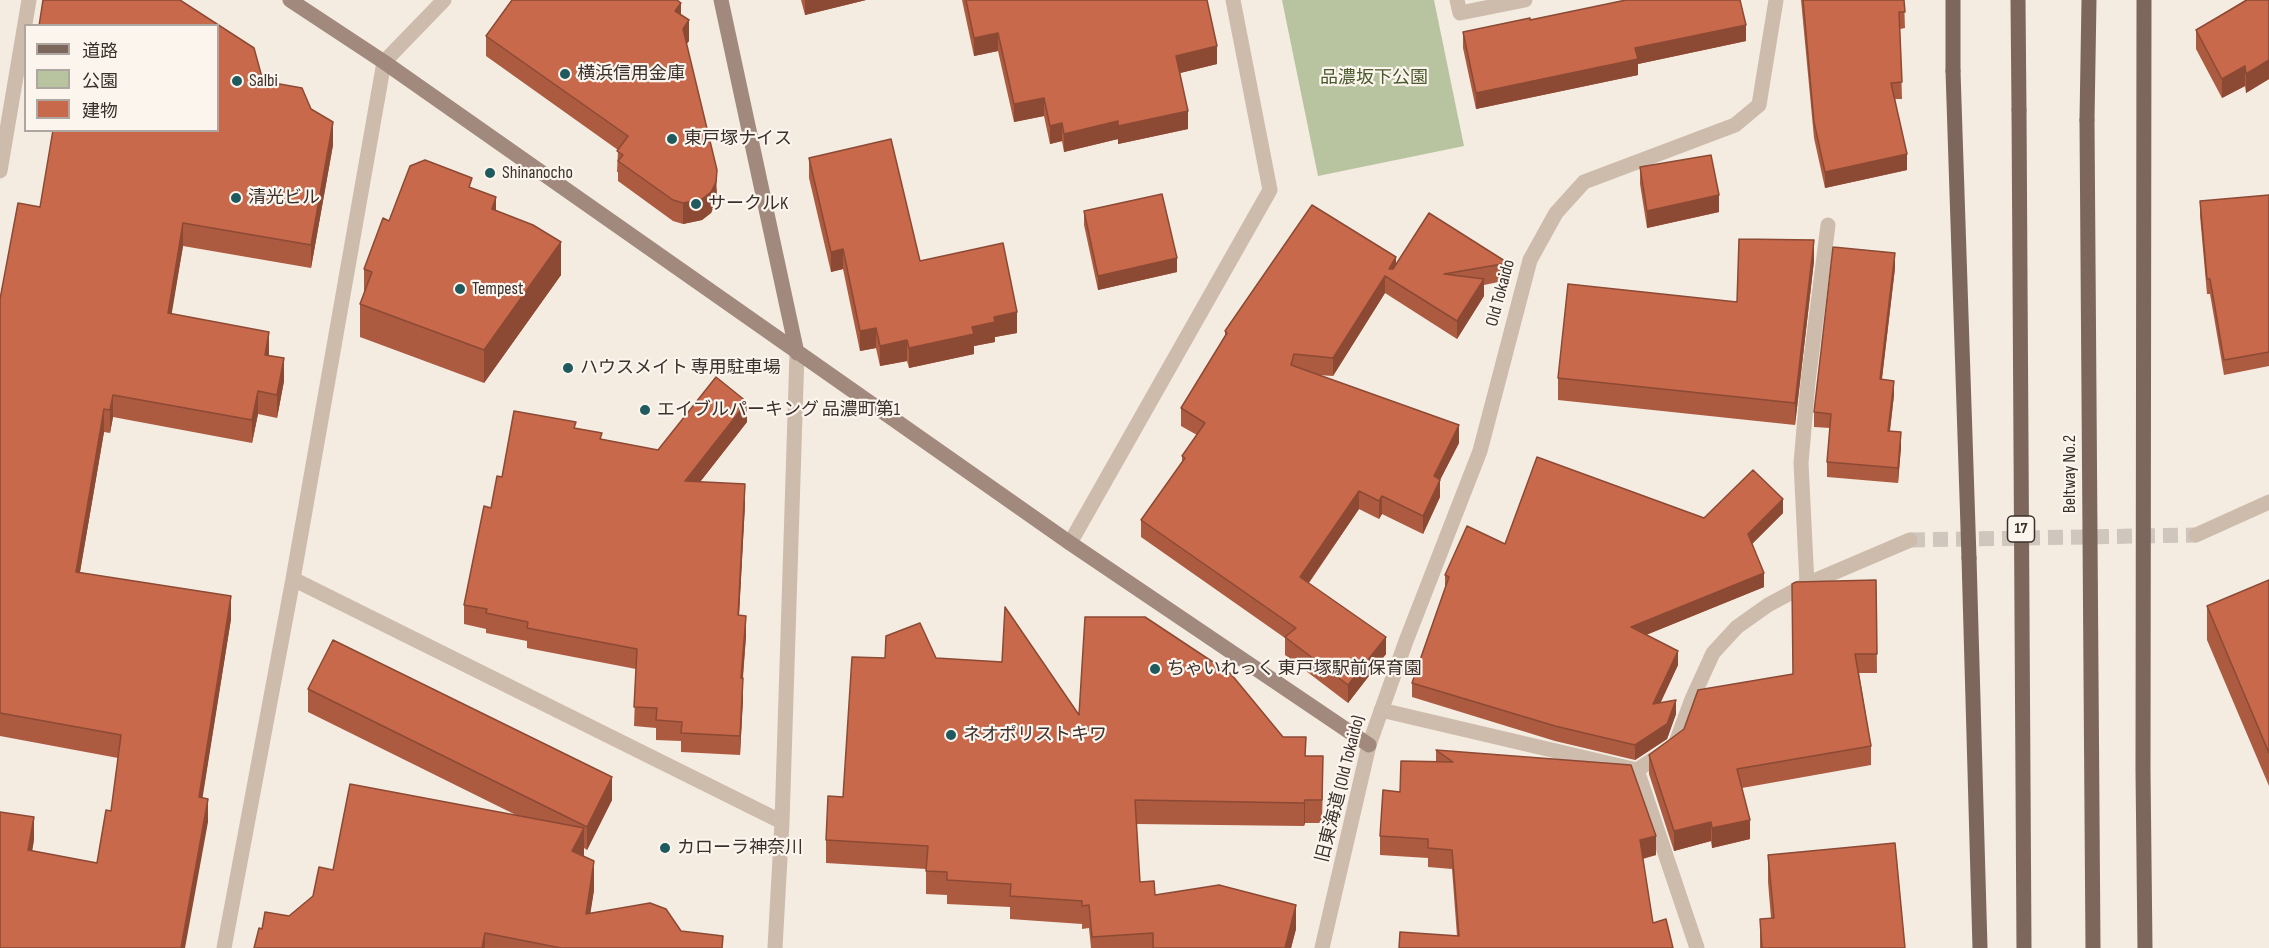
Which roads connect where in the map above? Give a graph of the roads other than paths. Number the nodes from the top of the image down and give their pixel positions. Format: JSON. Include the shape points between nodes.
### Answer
{"nodes":[{"id":1,"x":29,"y":0,"type":"edge"},
{"id":2,"x":290,"y":0,"type":"edge"},
{"id":3,"x":444,"y":0,"type":"edge"},
{"id":4,"x":721,"y":0,"type":"edge"},
{"id":5,"x":1233,"y":0,"type":"edge"},
{"id":6,"x":1457,"y":0,"type":"edge"},
{"id":7,"x":1525,"y":0,"type":"edge"},
{"id":8,"x":1776,"y":0,"type":"edge"},
{"id":9,"x":1953,"y":0,"type":"edge"},
{"id":10,"x":2018,"y":0,"type":"edge"},
{"id":11,"x":2089,"y":0,"type":"edge"},
{"id":12,"x":2144,"y":0,"type":"edge"},
{"id":13,"x":25,"y":24,"type":"edge"},
{"id":14,"x":24,"y":29,"type":"edge"},
{"id":15,"x":384,"y":62,"type":"junction"},
{"id":16,"x":0,"y":171,"type":"edge"},
{"id":17,"x":1828,"y":225,"type":"dead end"},
{"id":18,"x":797,"y":353,"type":"junction"},
{"id":19,"x":2269,"y":502,"type":"edge"},
{"id":20,"x":2196,"y":535,"type":"tunnel mouth"},
{"id":21,"x":1910,"y":540,"type":"tunnel mouth"},
{"id":22,"x":1070,"y":543,"type":"junction"},
{"id":23,"x":293,"y":579,"type":"junction"},
{"id":24,"x":1807,"y":584,"type":"junction"},
{"id":25,"x":1406,"y":641,"type":"joint"},
{"id":26,"x":1381,"y":710,"type":"junction"},
{"id":27,"x":1369,"y":745,"type":"junction"},
{"id":28,"x":1637,"y":770,"type":"junction"},
{"id":29,"x":782,"y":822,"type":"junction"},
{"id":30,"x":224,"y":948,"type":"edge"},
{"id":31,"x":775,"y":948,"type":"edge"},
{"id":32,"x":1322,"y":948,"type":"edge"},
{"id":33,"x":1697,"y":948,"type":"edge"},
{"id":34,"x":1980,"y":948,"type":"edge"},
{"id":35,"x":2024,"y":948,"type":"edge"},
{"id":36,"x":2093,"y":948,"type":"edge"},
{"id":37,"x":2145,"y":948,"type":"edge"}],
"edges":[{"from":1,"to":13,"type":"street"},
{"from":2,"to":15,"type":"street"},
{"from":3,"to":15,"type":"street"},
{"from":4,"to":18,"type":"street"},
{"from":5,"to":22,"type":"street","via":[[1270,190]]},
{"from":6,"to":7,"type":"street","via":[[1460,13]]},
{"from":8,"to":25,"type":"street","name":"Old Tokaido","via":[[1759,105],[1735,125],[1584,182],[1556,213],[1530,260],[1480,451]]},
{"from":9,"to":34,"type":"main road","bridge":true},
{"from":10,"to":35,"type":"main road","number":"17","bridge":true},
{"from":11,"to":36,"type":"main road","name":"Beltway No.2","bridge":true},
{"from":12,"to":37,"type":"main road"},
{"from":14,"to":16,"type":"street"},
{"from":15,"to":18,"type":"street"},
{"from":15,"to":23,"type":"street"},
{"from":17,"to":24,"type":"street","via":[[1801,463]]},
{"from":18,"to":22,"type":"street"},
{"from":18,"to":29,"type":"street"},
{"from":19,"to":20,"type":"street"},
{"from":21,"to":24,"type":"street"},
{"from":22,"to":27,"type":"street"},
{"from":23,"to":29,"type":"street"},
{"from":23,"to":30,"type":"street"},
{"from":24,"to":28,"type":"street","via":[[1737,627],[1713,652],[1675,745]]},
{"from":25,"to":26,"type":"street","name":"旧東海道 (Old Tokaido)"},
{"from":26,"to":27,"type":"street","name":"旧東海道 (Old Tokaido)"},
{"from":26,"to":28,"type":"street"},
{"from":27,"to":32,"type":"street","name":"旧東海道 (Old Tokaido)"},
{"from":28,"to":33,"type":"street"},
{"from":29,"to":31,"type":"street"}]}
